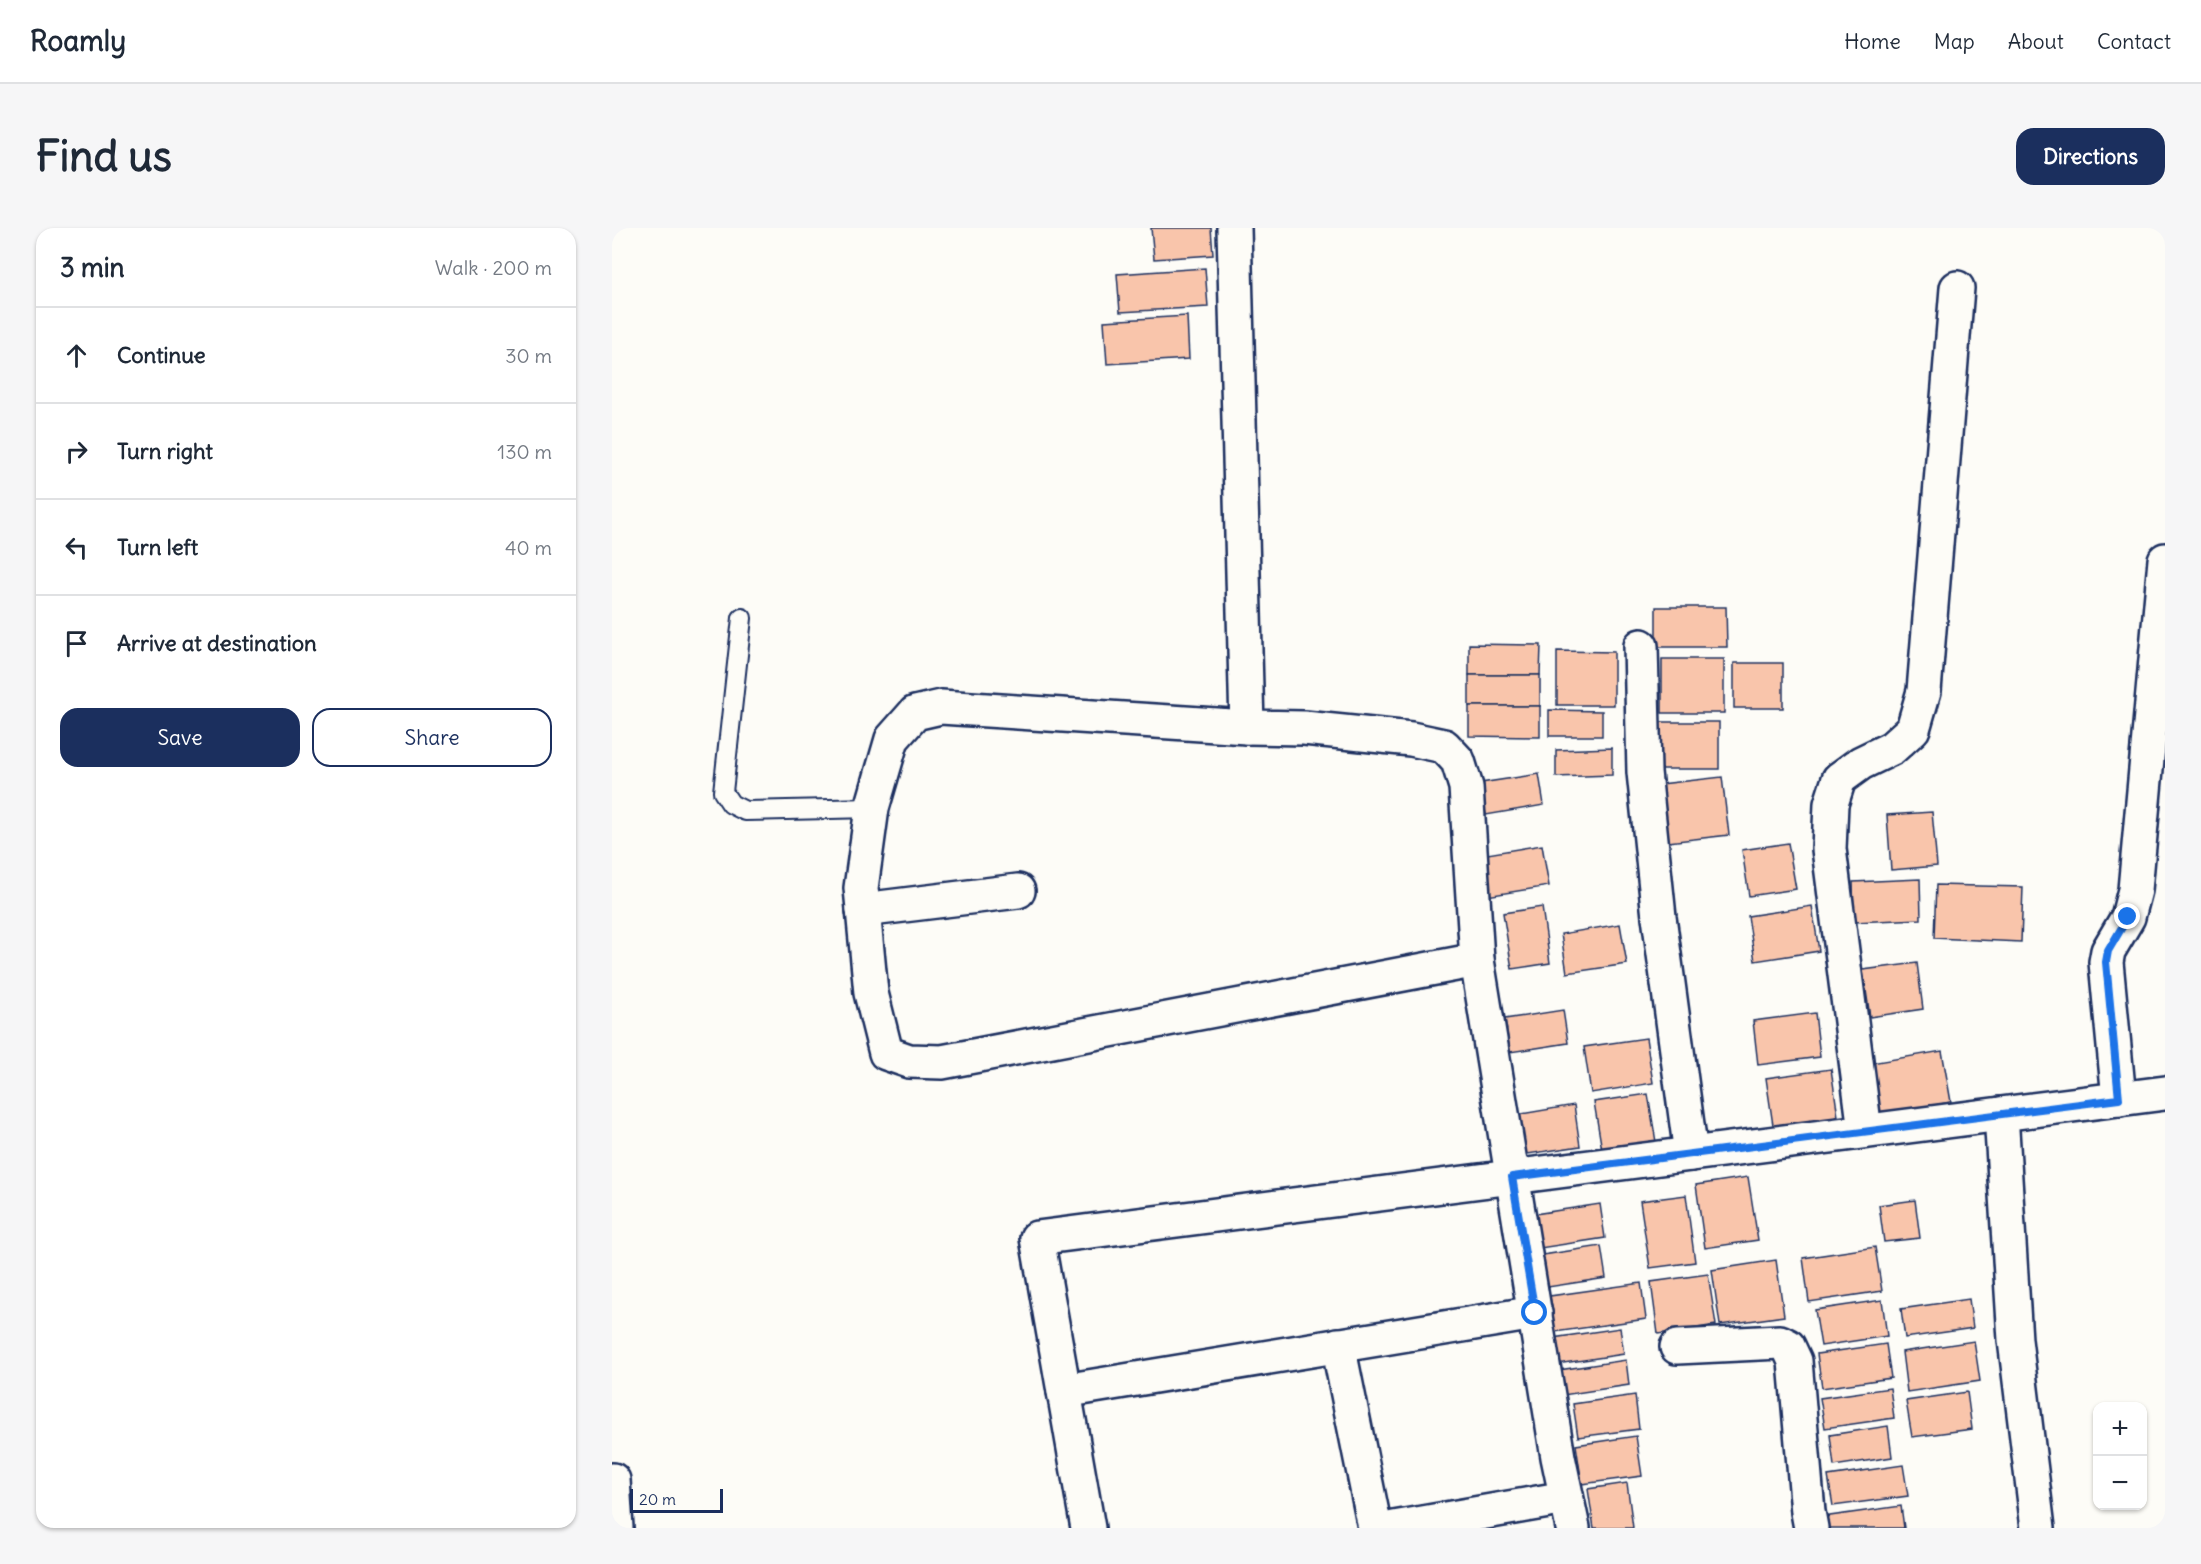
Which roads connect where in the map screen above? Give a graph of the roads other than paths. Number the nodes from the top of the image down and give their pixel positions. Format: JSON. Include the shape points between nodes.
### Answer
{"nodes":[{"id":1,"x":1234,"y":228,"type":"edge"},
{"id":2,"x":1957,"y":288,"type":"dead end"},
{"id":3,"x":2165,"y":560,"type":"edge"},
{"id":4,"x":742,"y":618,"type":"dead end"},
{"id":5,"x":1641,"y":646,"type":"dead end"},
{"id":6,"x":1247,"y":728,"type":"junction"},
{"id":7,"x":872,"y":808,"type":"junction"},
{"id":8,"x":1018,"y":891,"type":"dead end"},
{"id":9,"x":864,"y":910,"type":"junction"},
{"id":10,"x":1477,"y":960,"type":"junction"},
{"id":11,"x":2165,"y":1093,"type":"edge"},
{"id":12,"x":2119,"y":1099,"type":"junction"},
{"id":13,"x":2001,"y":1114,"type":"junction"},
{"id":14,"x":1866,"y":1131,"type":"junction"},
{"id":15,"x":1692,"y":1154,"type":"junction"},
{"id":16,"x":1512,"y":1177,"type":"junction"},
{"id":17,"x":1535,"y":1313,"type":"junction"},
{"id":18,"x":1338,"y":1345,"type":"junction"},
{"id":19,"x":1677,"y":1347,"type":"dead end"},
{"id":20,"x":1064,"y":1390,"type":"junction"},
{"id":21,"x":613,"y":1480,"type":"edge"},
{"id":22,"x":1570,"y":1513,"type":"edge"},
{"id":23,"x":616,"y":1528,"type":"edge"},
{"id":24,"x":1088,"y":1528,"type":"edge"},
{"id":25,"x":1375,"y":1528,"type":"edge"},
{"id":26,"x":1394,"y":1528,"type":"edge"},
{"id":27,"x":1811,"y":1528,"type":"edge"},
{"id":28,"x":2038,"y":1528,"type":"edge"}],
"edges":[{"from":1,"to":6,"type":"street"},
{"from":2,"to":14,"type":"street","via":[[1924,691],[1913,729],[1892,748],[1839,779],[1831,804],[1829,849]]},
{"from":3,"to":12,"type":"street","via":[[2135,890],[2128,917],[2108,951],[2106,962]]},
{"from":4,"to":7,"type":"lane","via":[[723,792],[731,804],[745,811]]},
{"from":5,"to":15,"type":"street","via":[[1644,772],[1659,917]]},
{"from":6,"to":7,"type":"street","via":[[941,707],[915,712],[892,739]]},
{"from":6,"to":10,"type":"street","via":[[1304,728],[1444,746],[1458,761],[1466,787]]},
{"from":7,"to":9,"type":"street","via":[[861,888]]},
{"from":8,"to":9,"type":"street"},
{"from":9,"to":10,"type":"street","via":[[871,993],[886,1053],[909,1061],[942,1062]]},
{"from":10,"to":16,"type":"street"},
{"from":11,"to":12,"type":"street"},
{"from":12,"to":13,"type":"street"},
{"from":13,"to":14,"type":"street"},
{"from":13,"to":28,"type":"street","via":[[2015,1340]]},
{"from":14,"to":15,"type":"street"},
{"from":15,"to":16,"type":"street"},
{"from":16,"to":17,"type":"street"},
{"from":16,"to":20,"type":"street","via":[[1037,1238]]},
{"from":17,"to":18,"type":"street"},
{"from":17,"to":22,"type":"street"},
{"from":18,"to":20,"type":"street"},
{"from":18,"to":25,"type":"street"},
{"from":19,"to":27,"type":"street","via":[[1780,1342],[1788,1346],[1795,1360]]},
{"from":20,"to":24,"type":"street"},
{"from":21,"to":23,"type":"street"},
{"from":22,"to":26,"type":"street"}]}
